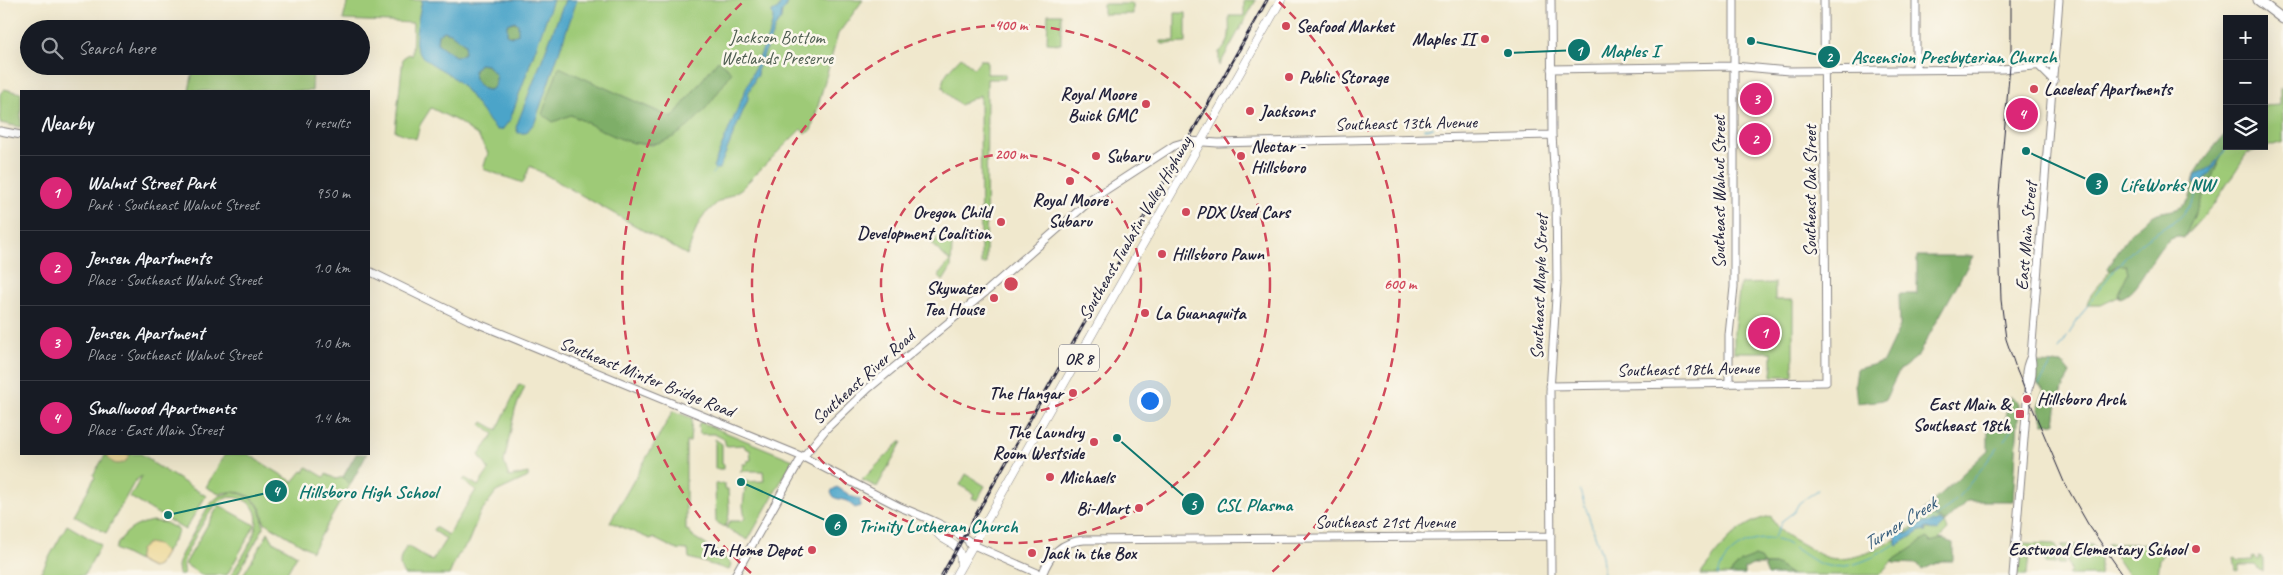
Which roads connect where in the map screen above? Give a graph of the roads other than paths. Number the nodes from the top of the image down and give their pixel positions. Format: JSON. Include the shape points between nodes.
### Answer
{"nodes":[{"id":1,"x":1281,"y":0,"type":"edge"},
{"id":2,"x":1551,"y":0,"type":"edge"},
{"id":3,"x":1734,"y":0,"type":"edge"},
{"id":4,"x":1824,"y":0,"type":"edge"},
{"id":5,"x":1916,"y":0,"type":"edge"},
{"id":6,"x":2059,"y":0,"type":"edge"},
{"id":7,"x":2258,"y":0,"type":"edge"},
{"id":8,"x":2283,"y":19,"type":"edge"},
{"id":9,"x":2055,"y":64,"type":"junction"},
{"id":10,"x":1734,"y":66,"type":"junction"},
{"id":11,"x":2038,"y":66,"type":"junction"},
{"id":12,"x":1551,"y":69,"type":"junction"},
{"id":13,"x":1824,"y":70,"type":"junction"},
{"id":14,"x":1916,"y":70,"type":"junction"},
{"id":15,"x":2054,"y":82,"type":"junction"},
{"id":16,"x":0,"y":131,"type":"edge"},
{"id":17,"x":20,"y":134,"type":"edge"},
{"id":18,"x":1552,"y":135,"type":"junction"},
{"id":19,"x":1201,"y":143,"type":"junction"},
{"id":20,"x":370,"y":271,"type":"edge"},
{"id":21,"x":1826,"y":382,"type":"joint"},
{"id":22,"x":1729,"y":384,"type":"junction"},
{"id":23,"x":1550,"y":386,"type":"junction"},
{"id":24,"x":802,"y":457,"type":"junction"},
{"id":25,"x":913,"y":512,"type":"junction"},
{"id":26,"x":936,"y":529,"type":"junction"},
{"id":27,"x":1551,"y":536,"type":"junction"},
{"id":28,"x":1070,"y":543,"type":"junction"},
{"id":29,"x":973,"y":544,"type":"junction"},
{"id":30,"x":962,"y":564,"type":"junction"},
{"id":31,"x":735,"y":575,"type":"edge"},
{"id":32,"x":956,"y":575,"type":"edge"},
{"id":33,"x":1042,"y":575,"type":"edge"},
{"id":34,"x":1047,"y":575,"type":"edge"},
{"id":35,"x":1551,"y":575,"type":"edge"},
{"id":36,"x":2012,"y":575,"type":"edge"}],
"edges":[{"from":1,"to":19,"type":"main road","name":"Southeast Tualatin Valley Highway","number":"OR 8"},
{"from":2,"to":12,"type":"street","name":"Southeast Maple Street"},
{"from":3,"to":10,"type":"street","name":"Southeast Walnut Street"},
{"from":4,"to":13,"type":"street","name":"Southeast Oak Street"},
{"from":5,"to":14,"type":"street"},
{"from":6,"to":9,"type":"street","name":"East Main Street"},
{"from":7,"to":8,"type":"highway"},
{"from":9,"to":11,"type":"street"},
{"from":9,"to":15,"type":"street","name":"East Main Street"},
{"from":10,"to":12,"type":"street"},
{"from":10,"to":13,"type":"street"},
{"from":10,"to":22,"type":"street","name":"Southeast Walnut Street","via":[[1734,287],[1729,335]]},
{"from":11,"to":14,"type":"street"},
{"from":11,"to":15,"type":"street"},
{"from":12,"to":18,"type":"street","name":"Southeast Maple Street"},
{"from":13,"to":14,"type":"street"},
{"from":13,"to":21,"type":"street","name":"Southeast Oak Street"},
{"from":15,"to":36,"type":"street","name":"East Main Street","via":[[2031,356],[2027,364],[2028,389]]},
{"from":16,"to":17,"type":"street"},
{"from":18,"to":19,"type":"street","name":"Southeast 13th Avenue"},
{"from":18,"to":23,"type":"street","name":"Southeast Maple Street","via":[[1557,282]]},
{"from":19,"to":24,"type":"street","name":"Southeast River Road","via":[[1188,141],[1175,146],[1092,199],[859,397]]},
{"from":19,"to":29,"type":"main road","name":"Southeast Tualatin Valley Highway","number":"OR 8"},
{"from":20,"to":24,"type":"street","name":"Southeast Minter Bridge Road","via":[[469,320]]},
{"from":21,"to":22,"type":"street","name":"Southeast 18th Avenue"},
{"from":22,"to":23,"type":"street","name":"Southeast 18th Avenue"},
{"from":23,"to":27,"type":"street","name":"Southeast Maple Street"},
{"from":24,"to":25,"type":"street","name":"Southeast Minter Bridge Road"},
{"from":24,"to":31,"type":"street","name":"Southeast River Road"},
{"from":25,"to":26,"type":"street","name":"Southeast Minter Bridge Road"},
{"from":25,"to":29,"type":"street","name":"Southeast Minter Bridge Road"},
{"from":26,"to":29,"type":"street","name":"Southeast Minter Bridge Road"},
{"from":26,"to":30,"type":"main road","via":[[958,547]]},
{"from":27,"to":28,"type":"street","name":"Southeast 21st Avenue","via":[[1188,538]]},
{"from":27,"to":35,"type":"street","name":"Southeast Maple Street"},
{"from":28,"to":33,"type":"street","via":[[1053,554]]},
{"from":28,"to":34,"type":"street","via":[[1055,558]]},
{"from":29,"to":30,"type":"main road","name":"Southeast Tualatin Valley Highway","number":"OR 8"},
{"from":29,"to":33,"type":"street"},
{"from":30,"to":32,"type":"main road","name":"Southeast Tualatin Valley Highway","number":"OR 8"}]}
